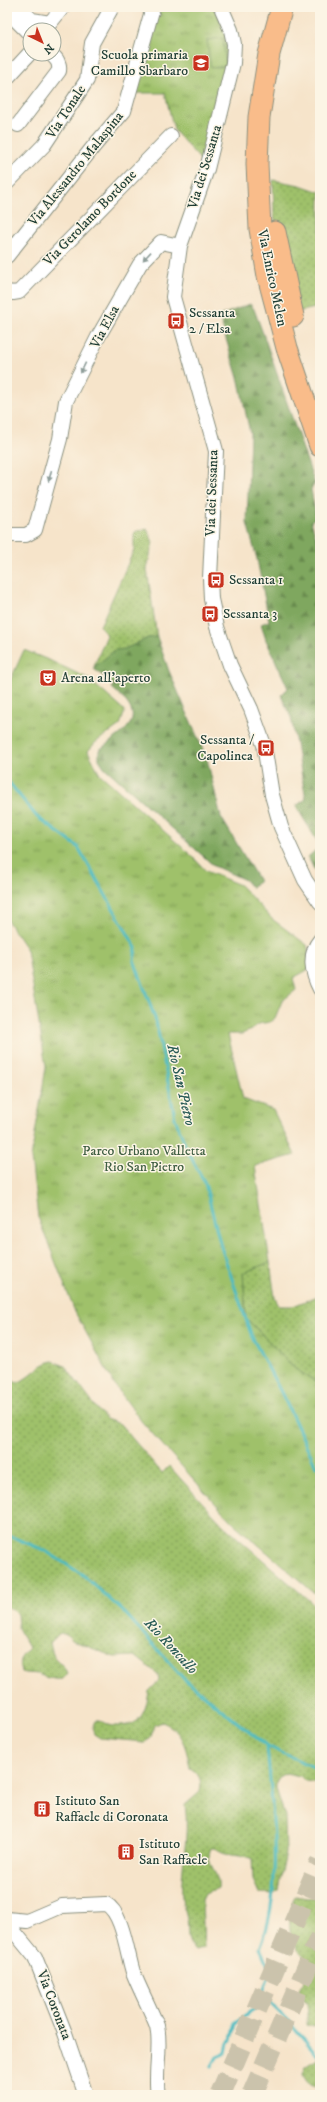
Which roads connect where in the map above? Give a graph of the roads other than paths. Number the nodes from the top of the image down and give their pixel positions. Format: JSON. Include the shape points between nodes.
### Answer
{"nodes":[{"id":1,"x":18,"y":7,"type":"edge"},
{"id":2,"x":63,"y":7,"type":"edge"},
{"id":3,"x":112,"y":7,"type":"edge"},
{"id":4,"x":153,"y":7,"type":"edge"},
{"id":5,"x":221,"y":7,"type":"edge"},
{"id":6,"x":282,"y":7,"type":"edge"},
{"id":7,"x":288,"y":7,"type":"edge"},
{"id":8,"x":293,"y":7,"type":"edge"},
{"id":9,"x":7,"y":11,"type":"edge"},
{"id":10,"x":22,"y":26,"type":"edge"},
{"id":11,"x":275,"y":34,"type":"junction"},
{"id":12,"x":22,"y":62,"type":"edge"},
{"id":13,"x":58,"y":62,"type":"edge"},
{"id":14,"x":7,"y":78,"type":"edge"},
{"id":15,"x":18,"y":125,"type":"dead end"},
{"id":16,"x":171,"y":136,"type":"dead end"},
{"id":17,"x":7,"y":183,"type":"edge"},
{"id":18,"x":180,"y":246,"type":"junction"},
{"id":19,"x":7,"y":256,"type":"edge"},
{"id":20,"x":7,"y":292,"type":"edge"},
{"id":21,"x":320,"y":411,"type":"edge"},
{"id":22,"x":320,"y":446,"type":"edge"},
{"id":23,"x":7,"y":535,"type":"edge"},
{"id":24,"x":320,"y":902,"type":"edge"},
{"id":25,"x":318,"y":943,"type":"edge"},
{"id":26,"x":320,"y":989,"type":"edge"},
{"id":27,"x":7,"y":1919,"type":"edge"},
{"id":28,"x":7,"y":1923,"type":"edge"},
{"id":29,"x":86,"y":2095,"type":"edge"},
{"id":30,"x":158,"y":2095,"type":"edge"}],
"edges":[{"from":1,"to":2,"type":"street","via":[[32,20],[50,23]]},
{"from":3,"to":17,"type":"street","name":"Via Tonale","via":[[92,43],[87,80],[44,145]]},
{"from":4,"to":19,"type":"street","name":"Via Alessandro Malaspina","via":[[124,111]]},
{"from":5,"to":18,"type":"street","name":"Via dei Sessanta","via":[[231,30],[234,44],[233,63],[206,169]]},
{"from":6,"to":11,"type":"highway"},
{"from":7,"to":11,"type":"highway"},
{"from":8,"to":21,"type":"highway","name":"Via Enrico Melen","via":[[279,63],[270,132],[270,201],[299,341]]},
{"from":9,"to":10,"type":"street"},
{"from":11,"to":22,"type":"highway","name":"Via Enrico Melen","via":[[265,74],[259,117],[257,164],[260,229],[268,276],[287,348]]},
{"from":12,"to":14,"type":"street"},
{"from":13,"to":15,"type":"street","via":[[59,71]]},
{"from":16,"to":20,"type":"street","name":"Via Gerolamo Bordone","via":[[20,292]]},
{"from":18,"to":23,"type":"street","name":"Via Elsa","one_way":true,"via":[[161,242],[140,264],[98,337],[66,401],[60,439],[35,530],[26,535]]},
{"from":18,"to":24,"type":"street","name":"Via dei Sessanta","via":[[173,297],[216,451],[210,554],[214,612],[230,665],[251,709],[264,745],[272,795],[281,827],[305,880]]},
{"from":25,"to":26,"type":"street","via":[[312,962]]},
{"from":27,"to":30,"type":"street","via":[[27,1920],[62,1906],[106,1904],[112,1907],[119,1922],[133,1972],[157,2026]]},
{"from":28,"to":29,"type":"street","name":"Via Coronata","via":[[35,1957]]}]}
